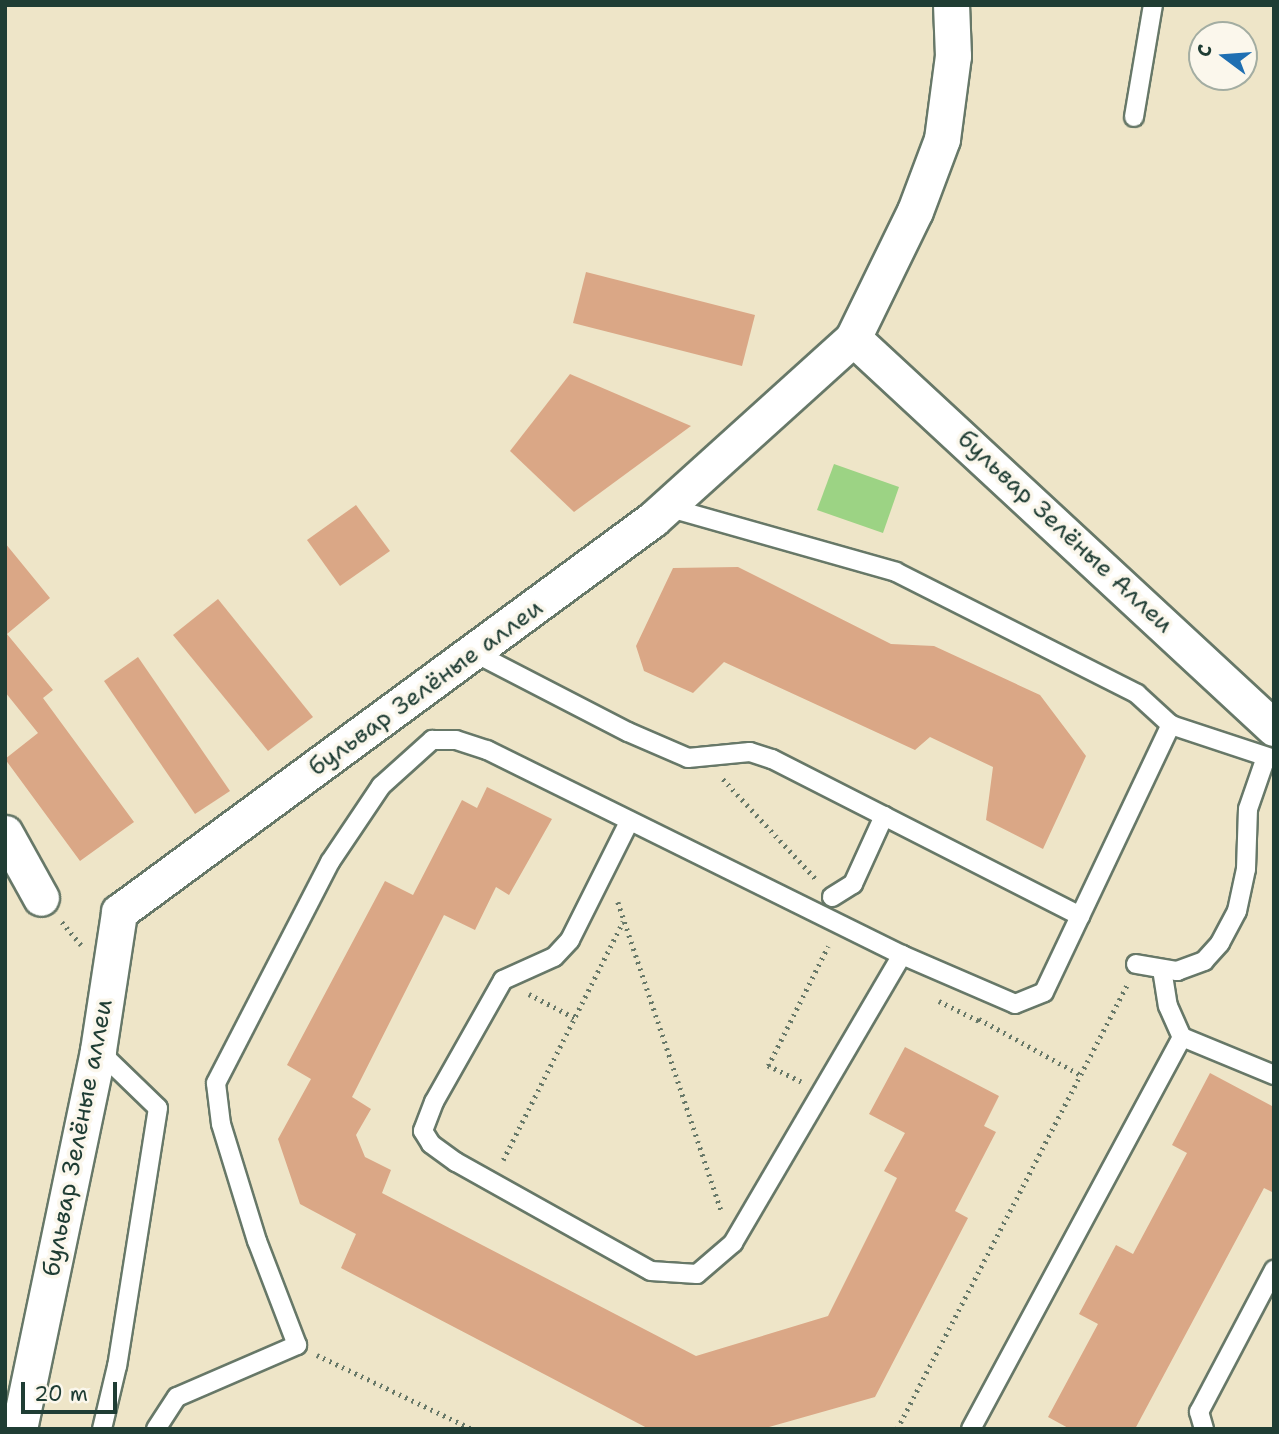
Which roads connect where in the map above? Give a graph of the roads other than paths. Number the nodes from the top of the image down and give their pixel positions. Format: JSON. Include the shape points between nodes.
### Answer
{"nodes":[{"id":1,"x":951,"y":5,"type":"edge"},
{"id":2,"x":1153,"y":5,"type":"edge"},
{"id":3,"x":1134,"y":117,"type":"dead end"},
{"id":4,"x":853,"y":338,"type":"junction"},
{"id":5,"x":667,"y":507,"type":"junction"},
{"id":6,"x":475,"y":653,"type":"junction"},
{"id":7,"x":1171,"y":726,"type":"junction"},
{"id":8,"x":1271,"y":748,"type":"edge"},
{"id":9,"x":884,"y":816,"type":"junction"},
{"id":10,"x":629,"y":822,"type":"junction"},
{"id":11,"x":5,"y":833,"type":"edge"},
{"id":12,"x":832,"y":897,"type":"road end"},
{"id":13,"x":41,"y":898,"type":"road end"},
{"id":14,"x":1080,"y":916,"type":"junction"},
{"id":15,"x":902,"y":956,"type":"junction"},
{"id":16,"x":1136,"y":964,"type":"road end"},
{"id":17,"x":1162,"y":969,"type":"junction"},
{"id":18,"x":1182,"y":1037,"type":"junction"},
{"id":19,"x":98,"y":1050,"type":"junction"},
{"id":20,"x":1274,"y":1075,"type":"edge"},
{"id":21,"x":1274,"y":1270,"type":"edge"},
{"id":22,"x":19,"y":1429,"type":"edge"},
{"id":23,"x":102,"y":1429,"type":"edge"},
{"id":24,"x":156,"y":1429,"type":"edge"},
{"id":25,"x":971,"y":1429,"type":"edge"},
{"id":26,"x":1204,"y":1429,"type":"edge"}],
"edges":[{"from":1,"to":4,"type":"street","name":"бульвар Зелёные аллеи","via":[[953,57],[942,139],[915,211]]},
{"from":2,"to":3,"type":"lane"},
{"from":4,"to":5,"type":"street","name":"бульвар Зелёные аллеи"},
{"from":4,"to":8,"type":"street","name":"бульвар Зелёные Аллеи"},
{"from":5,"to":6,"type":"street","name":"бульвар Зелёные аллеи"},
{"from":5,"to":7,"type":"lane","via":[[896,572],[1136,694]]},
{"from":6,"to":9,"type":"lane","via":[[688,758],[750,752]]},
{"from":6,"to":19,"type":"street","name":"бульвар Зелёные аллеи","via":[[119,912]]},
{"from":7,"to":8,"type":"lane"},
{"from":7,"to":14,"type":"lane"},
{"from":8,"to":17,"type":"lane","via":[[1248,809],[1246,869],[1237,911],[1204,961],[1177,971]]},
{"from":9,"to":12,"type":"lane","via":[[853,884]]},
{"from":9,"to":14,"type":"lane"},
{"from":10,"to":15,"type":"lane"},
{"from":10,"to":15,"type":"lane","via":[[570,940],[554,957],[503,980],[423,1130],[430,1144],[651,1270],[697,1274],[733,1243]]},
{"from":10,"to":24,"type":"lane","via":[[487,750],[456,740],[432,740],[382,786],[330,862],[216,1083],[221,1124],[249,1215],[298,1345],[177,1397]]},
{"from":11,"to":13,"type":"street"},
{"from":14,"to":15,"type":"lane","via":[[1044,992],[1015,1004]]},
{"from":16,"to":17,"type":"lane"},
{"from":17,"to":18,"type":"lane","via":[[1168,1006]]},
{"from":18,"to":20,"type":"lane"},
{"from":18,"to":25,"type":"lane"},
{"from":19,"to":22,"type":"street","name":"бульвар Зелёные аллеи"},
{"from":19,"to":23,"type":"lane","via":[[158,1108],[117,1366]]},
{"from":21,"to":26,"type":"lane","via":[[1199,1412]]}]}
